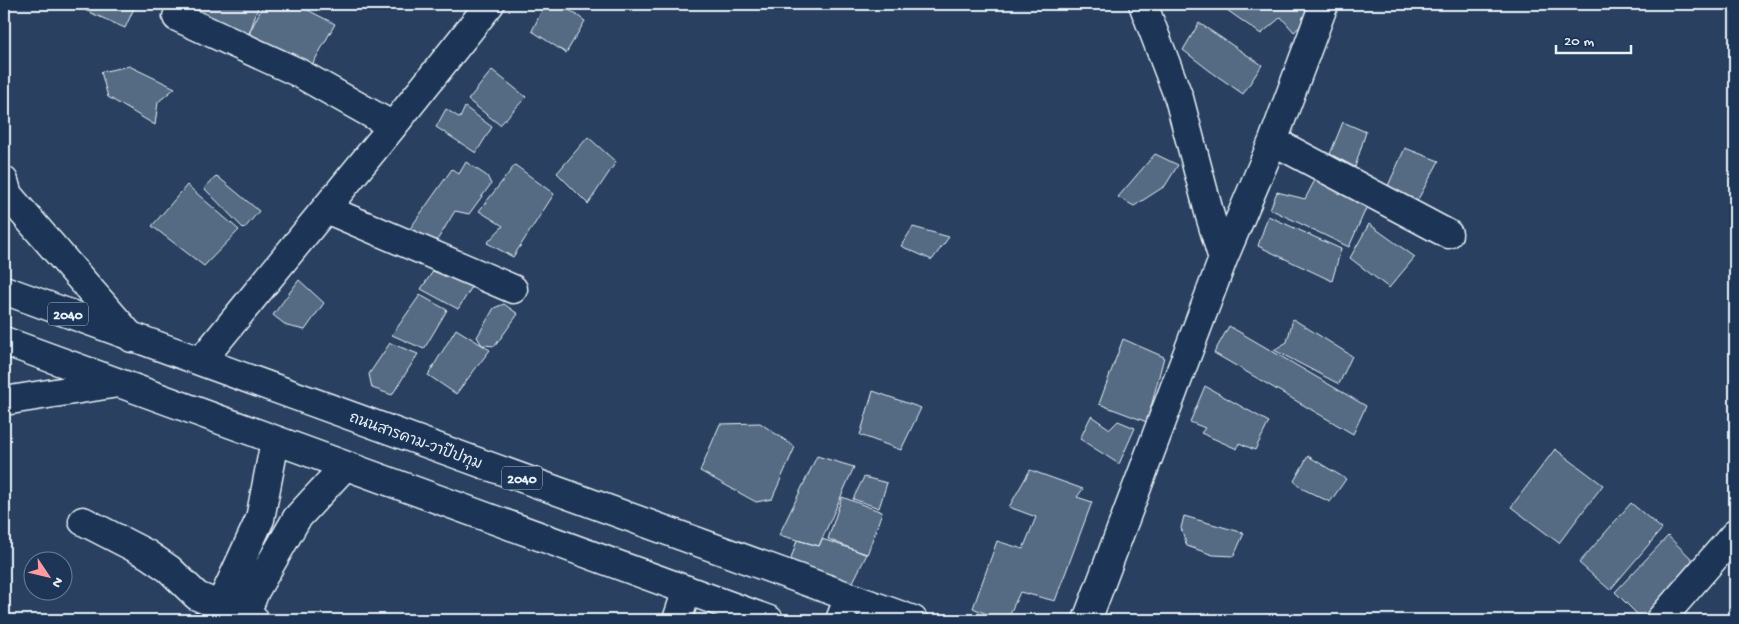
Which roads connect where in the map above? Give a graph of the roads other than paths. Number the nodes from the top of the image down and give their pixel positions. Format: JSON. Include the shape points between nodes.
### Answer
{"nodes":[{"id":1,"x":490,"y":4,"type":"edge"},
{"id":2,"x":1143,"y":4,"type":"edge"},
{"id":3,"x":1324,"y":4,"type":"edge"},
{"id":4,"x":177,"y":16,"type":"dead end"},
{"id":5,"x":393,"y":126,"type":"junction"},
{"id":6,"x":1273,"y":141,"type":"junction"},
{"id":7,"x":4,"y":181,"type":"edge"},
{"id":8,"x":326,"y":209,"type":"junction"},
{"id":9,"x":1448,"y":234,"type":"dead end"},
{"id":10,"x":1223,"y":259,"type":"junction"},
{"id":11,"x":513,"y":288,"type":"dead end"},
{"id":12,"x":4,"y":290,"type":"edge"},
{"id":13,"x":132,"y":338,"type":"junction"},
{"id":14,"x":4,"y":342,"type":"edge"},
{"id":15,"x":201,"y":361,"type":"junction"},
{"id":16,"x":118,"y":384,"type":"junction"},
{"id":17,"x":4,"y":402,"type":"edge"},
{"id":18,"x":276,"y":441,"type":"junction"},
{"id":19,"x":345,"y":466,"type":"junction"},
{"id":20,"x":83,"y":521,"type":"dead end"},
{"id":21,"x":1735,"y":534,"type":"edge"},
{"id":22,"x":687,"y":590,"type":"junction"},
{"id":23,"x":844,"y":609,"type":"edge"},
{"id":24,"x":240,"y":614,"type":"edge"},
{"id":25,"x":677,"y":620,"type":"edge"},
{"id":26,"x":768,"y":620,"type":"edge"},
{"id":27,"x":913,"y":620,"type":"edge"},
{"id":28,"x":1087,"y":620,"type":"edge"},
{"id":29,"x":1660,"y":620,"type":"edge"}],
"edges":[{"from":1,"to":5,"type":"main road"},
{"from":2,"to":10,"type":"main road","via":[[1179,98]]},
{"from":3,"to":6,"type":"main road"},
{"from":4,"to":5,"type":"main road","via":[[297,72]]},
{"from":5,"to":8,"type":"main road"},
{"from":6,"to":9,"type":"main road"},
{"from":6,"to":10,"type":"main road"},
{"from":7,"to":13,"type":"main road","via":[[8,195]]},
{"from":8,"to":11,"type":"main road"},
{"from":8,"to":15,"type":"main road"},
{"from":10,"to":28,"type":"main road"},
{"from":12,"to":13,"type":"main road","name":"ถนนสารคาม-วาปีปทุม","number":"2040"},
{"from":13,"to":15,"type":"main road","name":"ถนนสารคาม-วาปีปทุม","number":"2040"},
{"from":14,"to":16,"type":"main road"},
{"from":15,"to":23,"type":"main road","name":"ถนนสารคาม-วาปีปทุม","number":"2040"},
{"from":16,"to":17,"type":"main road"},
{"from":16,"to":18,"type":"main road"},
{"from":18,"to":19,"type":"main road"},
{"from":18,"to":24,"type":"main road"},
{"from":19,"to":22,"type":"main road"},
{"from":19,"to":24,"type":"main road","via":[[297,518]]},
{"from":20,"to":24,"type":"main road","via":[[170,569],[197,596]]},
{"from":21,"to":29,"type":"main road"},
{"from":22,"to":25,"type":"main road"},
{"from":22,"to":26,"type":"main road"},
{"from":23,"to":27,"type":"main road","name":"ถนนสารคาม-วาปีปทุม","number":"2040"}]}
